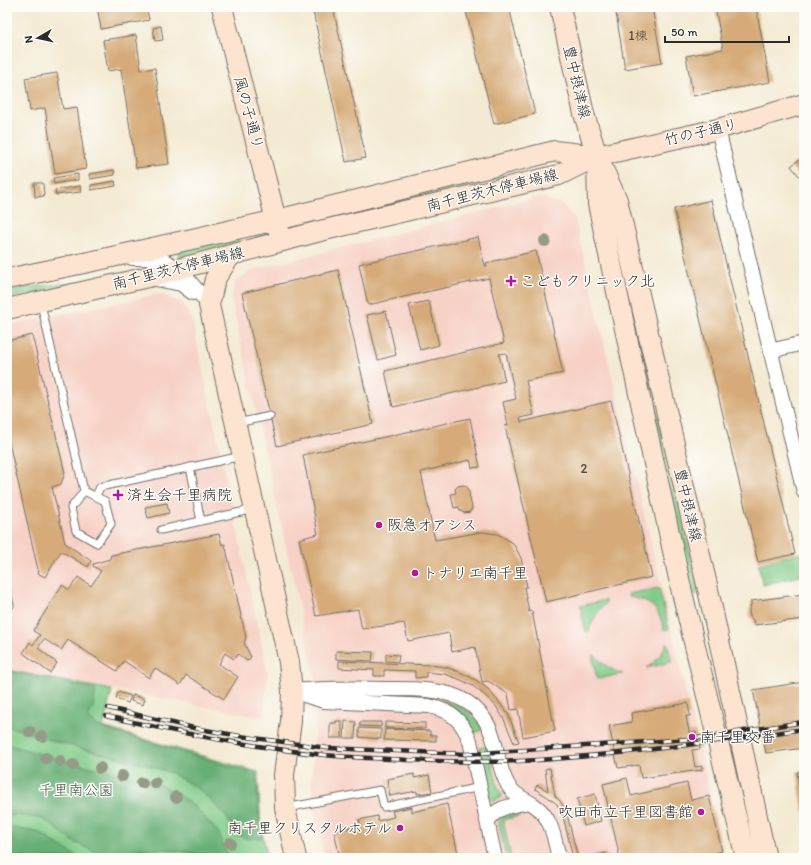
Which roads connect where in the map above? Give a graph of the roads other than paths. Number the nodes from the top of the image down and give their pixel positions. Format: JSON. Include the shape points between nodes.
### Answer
{"nodes":[{"id":1,"x":222,"y":7,"type":"edge"},
{"id":2,"x":560,"y":7,"type":"edge"},
{"id":3,"x":804,"y":104,"type":"edge"},
{"id":4,"x":718,"y":129,"type":"junction"},
{"id":5,"x":597,"y":156,"type":"junction"},
{"id":6,"x":277,"y":220,"type":"junction"},
{"id":7,"x":282,"y":241,"type":"junction"},
{"id":8,"x":231,"y":255,"type":"junction"},
{"id":9,"x":103,"y":259,"type":"junction"},
{"id":10,"x":179,"y":269,"type":"junction"},
{"id":11,"x":148,"y":277,"type":"junction"},
{"id":12,"x":7,"y":279,"type":"edge"},
{"id":13,"x":40,"y":302,"type":"junction"},
{"id":14,"x":209,"y":305,"type":"junction"},
{"id":15,"x":7,"y":309,"type":"edge"},
{"id":16,"x":804,"y":343,"type":"edge"},
{"id":17,"x":770,"y":351,"type":"junction"},
{"id":18,"x":270,"y":416,"type":"dead end"},
{"id":19,"x":235,"y":423,"type":"junction"},
{"id":20,"x":242,"y":456,"type":"junction"},
{"id":21,"x":190,"y":468,"type":"junction"},
{"id":22,"x":84,"y":491,"type":"junction"},
{"id":23,"x":804,"y":492,"type":"edge"},
{"id":24,"x":96,"y":496,"type":"junction"},
{"id":25,"x":254,"y":509,"type":"junction"},
{"id":26,"x":201,"y":521,"type":"junction"},
{"id":27,"x":161,"y":530,"type":"dead end"},
{"id":28,"x":7,"y":592,"type":"edge"},
{"id":29,"x":10,"y":605,"type":"dead end"},
{"id":30,"x":292,"y":691,"type":"junction"},
{"id":31,"x":481,"y":787,"type":"junction"},
{"id":32,"x":528,"y":802,"type":"junction"},
{"id":33,"x":285,"y":808,"type":"junction"},
{"id":34,"x":488,"y":821,"type":"junction"},
{"id":35,"x":491,"y":854,"type":"edge"},
{"id":36,"x":296,"y":858,"type":"edge"},
{"id":37,"x":559,"y":858,"type":"edge"},
{"id":38,"x":746,"y":858,"type":"edge"},
{"id":39,"x":766,"y":858,"type":"edge"}],
"edges":[{"from":1,"to":6,"type":"main road","name":"風の子通り"},
{"from":2,"to":5,"type":"main road","name":"豊中摂津線","via":[[584,114]]},
{"from":3,"to":4,"type":"main road","name":"竹の子通り"},
{"from":4,"to":5,"type":"main road","name":"竹の子通り"},
{"from":4,"to":17,"type":"street"},
{"from":5,"to":6,"type":"main road","name":"南千里茨木停車場線","via":[[555,151]]},
{"from":5,"to":7,"type":"main road","name":"南千里茨木停車場線","via":[[559,175]]},
{"from":5,"to":38,"type":"main road","name":"豊中摂津線","via":[[598,204],[681,588]]},
{"from":5,"to":39,"type":"main road","name":"豊中摂津線","via":[[617,200],[707,585]]},
{"from":6,"to":7,"type":"main road","name":"風の子通り"},
{"from":6,"to":9,"type":"main road","name":"南千里茨木停車場線"},
{"from":7,"to":8,"type":"main road","name":"南千里茨木停車場線"},
{"from":8,"to":10,"type":"main road","name":"南千里茨木停車場線"},
{"from":8,"to":14,"type":"main road","via":[[215,279]]},
{"from":9,"to":10,"type":"street","via":[[162,260]]},
{"from":9,"to":12,"type":"main road","name":"南千里茨木停車場線"},
{"from":10,"to":11,"type":"main road","name":"南千里茨木停車場線"},
{"from":10,"to":14,"type":"street"},
{"from":11,"to":13,"type":"main road","name":"南千里茨木停車場線"},
{"from":11,"to":14,"type":"street","via":[[181,284]]},
{"from":13,"to":15,"type":"main road","name":"南千里茨木停車場線"},
{"from":13,"to":22,"type":"lane"},
{"from":14,"to":19,"type":"main road"},
{"from":16,"to":17,"type":"street"},
{"from":17,"to":23,"type":"street"},
{"from":18,"to":19,"type":"lane"},
{"from":19,"to":20,"type":"main road"},
{"from":20,"to":21,"type":"lane"},
{"from":20,"to":25,"type":"main road"},
{"from":21,"to":24,"type":"lane","via":[[100,487]]},
{"from":21,"to":26,"type":"lane"},
{"from":22,"to":24,"type":"lane"},
{"from":22,"to":24,"type":"lane","via":[[71,508],[76,530],[97,543],[111,524],[105,501]]},
{"from":25,"to":26,"type":"lane"},
{"from":25,"to":30,"type":"main road","via":[[289,662]]},
{"from":26,"to":27,"type":"lane"},
{"from":28,"to":29,"type":"lane"},
{"from":30,"to":31,"type":"street","via":[[324,701],[429,706],[442,709],[458,720],[466,731]]},
{"from":30,"to":32,"type":"street","via":[[324,688],[422,689],[465,700],[490,727],[506,783]]},
{"from":30,"to":33,"type":"main road","via":[[284,775]]},
{"from":31,"to":33,"type":"lane","via":[[384,807],[380,790]]},
{"from":31,"to":34,"type":"street"},
{"from":32,"to":34,"type":"street","via":[[501,808]]},
{"from":32,"to":37,"type":"street","via":[[546,815]]},
{"from":33,"to":36,"type":"main road"},
{"from":34,"to":35,"type":"street"}]}
